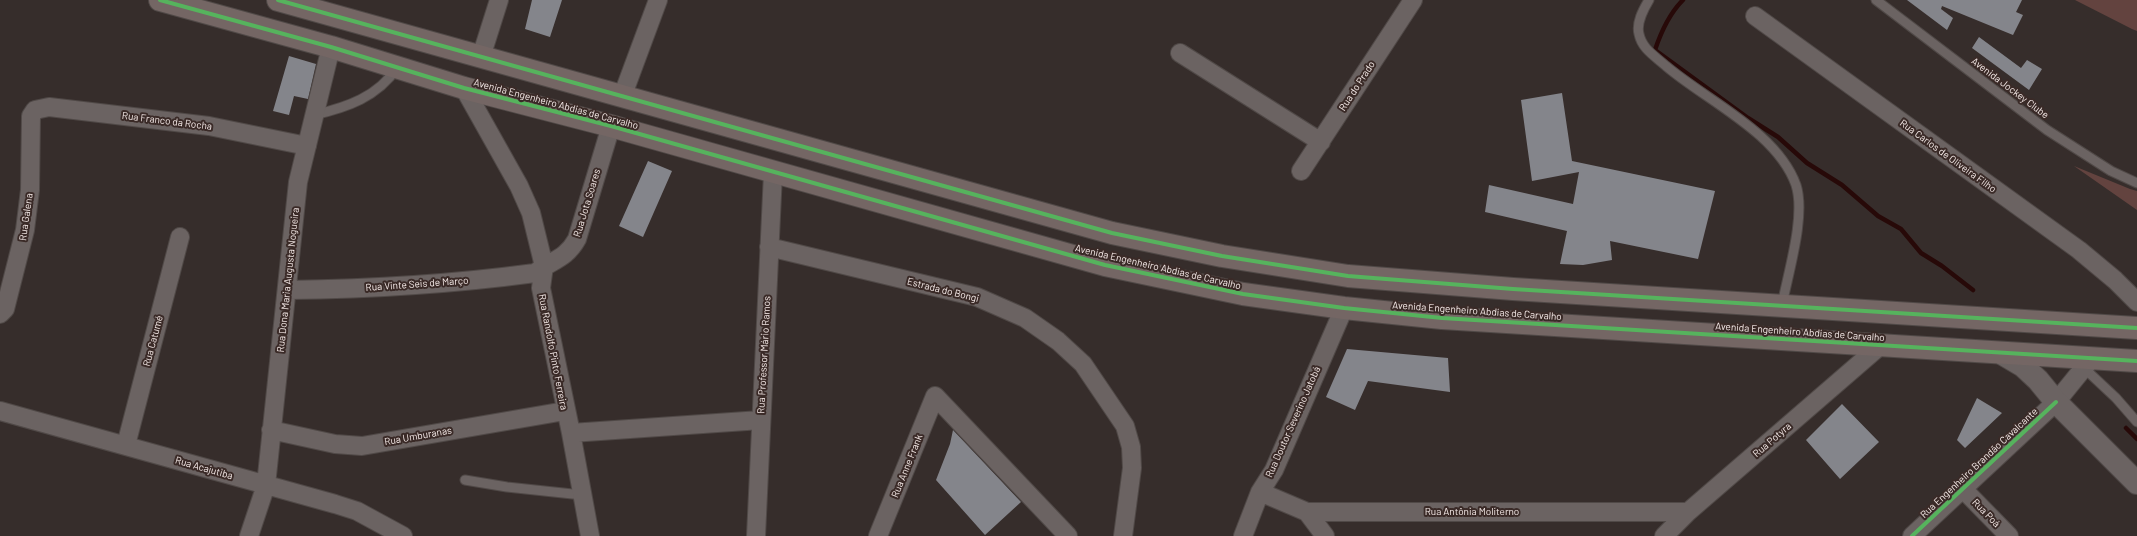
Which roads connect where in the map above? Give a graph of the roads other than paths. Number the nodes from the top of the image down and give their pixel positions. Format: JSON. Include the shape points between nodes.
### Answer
{"nodes":[{"id":1,"x":160,"y":0,"type":"edge"},
{"id":2,"x":278,"y":0,"type":"edge"},
{"id":3,"x":498,"y":0,"type":"edge"},
{"id":4,"x":658,"y":0,"type":"edge"},
{"id":5,"x":1413,"y":0,"type":"edge"},
{"id":6,"x":1649,"y":0,"type":"edge"},
{"id":7,"x":1876,"y":0,"type":"edge"},
{"id":8,"x":309,"y":4,"type":"edge"},
{"id":9,"x":1755,"y":16,"type":"dead end"},
{"id":10,"x":331,"y":47,"type":"junction"},
{"id":11,"x":1180,"y":53,"type":"dead end"},
{"id":12,"x":481,"y":57,"type":"junction"},
{"id":13,"x":398,"y":68,"type":"junction"},
{"id":14,"x":464,"y":88,"type":"junction"},
{"id":15,"x":622,"y":97,"type":"junction"},
{"id":16,"x":314,"y":115,"type":"junction"},
{"id":17,"x":31,"y":116,"type":"joint"},
{"id":18,"x":611,"y":126,"type":"junction"},
{"id":19,"x":1321,"y":142,"type":"junction"},
{"id":20,"x":306,"y":146,"type":"junction"},
{"id":21,"x":1301,"y":172,"type":"dead end"},
{"id":22,"x":773,"y":173,"type":"junction"},
{"id":23,"x":2137,"y":183,"type":"edge"},
{"id":24,"x":180,"y":238,"type":"dead end"},
{"id":25,"x":769,"y":247,"type":"junction"},
{"id":26,"x":544,"y":266,"type":"junction"},
{"id":27,"x":287,"y":290,"type":"junction"},
{"id":28,"x":2137,"y":302,"type":"edge"},
{"id":29,"x":1782,"y":305,"type":"junction"},
{"id":30,"x":1344,"y":308,"type":"junction"},
{"id":31,"x":0,"y":314,"type":"edge"},
{"id":32,"x":2137,"y":328,"type":"edge"},
{"id":33,"x":1881,"y":345,"type":"junction"},
{"id":34,"x":2001,"y":353,"type":"junction"},
{"id":35,"x":2137,"y":361,"type":"edge"},
{"id":36,"x":2088,"y":363,"type":"junction"},
{"id":37,"x":2056,"y":402,"type":"junction"},
{"id":38,"x":0,"y":410,"type":"edge"},
{"id":39,"x":565,"y":411,"type":"junction"},
{"id":40,"x":761,"y":420,"type":"junction"},
{"id":41,"x":2137,"y":422,"type":"edge"},
{"id":42,"x":271,"y":430,"type":"junction"},
{"id":43,"x":571,"y":433,"type":"junction"},
{"id":44,"x":126,"y":445,"type":"junction"},
{"id":45,"x":465,"y":480,"type":"dead end"},
{"id":46,"x":2137,"y":483,"type":"edge"},
{"id":47,"x":266,"y":485,"type":"junction"},
{"id":48,"x":1963,"y":489,"type":"junction"},
{"id":49,"x":1260,"y":492,"type":"junction"},
{"id":50,"x":582,"y":495,"type":"junction"},
{"id":51,"x":1307,"y":512,"type":"junction"},
{"id":52,"x":1688,"y":512,"type":"junction"},
{"id":53,"x":257,"y":515,"type":"junction"},
{"id":54,"x":1059,"y":532,"type":"edge"},
{"id":55,"x":249,"y":536,"type":"edge"},
{"id":56,"x":262,"y":536,"type":"edge"},
{"id":57,"x":403,"y":536,"type":"edge"},
{"id":58,"x":590,"y":536,"type":"edge"},
{"id":59,"x":756,"y":536,"type":"edge"},
{"id":60,"x":878,"y":536,"type":"edge"},
{"id":61,"x":1123,"y":536,"type":"edge"},
{"id":62,"x":1243,"y":536,"type":"edge"},
{"id":63,"x":1325,"y":536,"type":"edge"},
{"id":64,"x":1664,"y":536,"type":"edge"},
{"id":65,"x":1912,"y":536,"type":"edge"},
{"id":66,"x":2009,"y":536,"type":"edge"}],
"edges":[{"from":1,"to":10,"type":"highway","name":"Avenida Engenheiro Abdias de Carvalho"},
{"from":2,"to":8,"type":"highway"},
{"from":3,"to":12,"type":"street"},
{"from":4,"to":15,"type":"street"},
{"from":5,"to":19,"type":"street","name":"Rua do Prado"},
{"from":6,"to":29,"type":"lane","via":[[1642,12],[1638,33],[1647,50],[1753,130],[1770,145],[1789,170],[1800,200]]},
{"from":7,"to":23,"type":"lane","name":"Avenida Jockey Clube","via":[[2047,130],[2111,171]]},
{"from":8,"to":12,"type":"highway"},
{"from":9,"to":28,"type":"street","name":"Rua Carlos de Oliveira Filho","via":[[2079,250]]},
{"from":10,"to":13,"type":"highway","name":"Avenida Engenheiro Abdias de Carvalho"},
{"from":10,"to":16,"type":"street","name":"Rua Dona Maria Augusta Nogueira"},
{"from":11,"to":19,"type":"street"},
{"from":12,"to":15,"type":"highway"},
{"from":13,"to":14,"type":"highway","name":"Avenida Engenheiro Abdias de Carvalho"},
{"from":13,"to":16,"type":"lane","via":[[388,82],[376,92],[333,111]]},
{"from":14,"to":18,"type":"highway","name":"Avenida Engenheiro Abdias de Carvalho"},
{"from":14,"to":26,"type":"street","name":"Rua Randolfo Pinto Ferreira","via":[[519,186],[531,213]]},
{"from":15,"to":29,"type":"highway","via":[[1112,233],[1222,256],[1356,276],[1513,289]]},
{"from":16,"to":20,"type":"street","name":"Rua Dona Maria Augusta Nogueira"},
{"from":17,"to":20,"type":"street","name":"Rua Franco da Rocha","via":[[34,110],[49,107],[209,126]]},
{"from":17,"to":31,"type":"street","name":"Rua Galena","via":[[30,190],[25,230],[5,309]]},
{"from":18,"to":22,"type":"highway","name":"Avenida Engenheiro Abdias de Carvalho"},
{"from":18,"to":26,"type":"street","name":"Rua Jota Soares","via":[[577,239],[564,257]]},
{"from":19,"to":21,"type":"street","name":"Rua do Prado"},
{"from":20,"to":27,"type":"street","name":"Rua Dona Maria Augusta Nogueira","via":[[298,182]]},
{"from":22,"to":25,"type":"street","name":"Rua Professor Mário Ramos"},
{"from":22,"to":30,"type":"highway","name":"Avenida Engenheiro Abdias de Carvalho","via":[[1105,265],[1243,294]]},
{"from":24,"to":44,"type":"street","name":"Rua Catumé"},
{"from":25,"to":40,"type":"street","name":"Rua Professor Mário Ramos"},
{"from":25,"to":61,"type":"street","name":"Estrada do Bongi","via":[[977,297],[1024,318],[1058,341],[1083,364],[1125,426],[1132,468]]},
{"from":26,"to":27,"type":"street","name":"Rua Vinte Seis de Março","via":[[535,273],[465,281],[333,290]]},
{"from":26,"to":39,"type":"street","name":"Rua Randolfo Pinto Ferreira","via":[[540,288]]},
{"from":27,"to":42,"type":"street","name":"Rua Dona Maria Augusta Nogueira"},
{"from":29,"to":32,"type":"highway"},
{"from":30,"to":33,"type":"highway","name":"Avenida Engenheiro Abdias de Carvalho","via":[[1442,318]]},
{"from":30,"to":49,"type":"street","name":"Rua Doutor Severino Jatobá","via":[[1274,470]]},
{"from":33,"to":34,"type":"highway","name":"Avenida Engenheiro Abdias de Carvalho"},
{"from":33,"to":52,"type":"street","name":"Rua Potyra"},
{"from":34,"to":36,"type":"highway","name":"Avenida Engenheiro Abdias de Carvalho"},
{"from":34,"to":37,"type":"street","via":[[2032,374]]},
{"from":35,"to":36,"type":"highway","name":"Avenida Engenheiro Abdias de Carvalho"},
{"from":36,"to":37,"type":"street","name":"Rua Engenheiro Brandão Cavalcante"},
{"from":36,"to":41,"type":"lane"},
{"from":37,"to":46,"type":"street"},
{"from":37,"to":48,"type":"street","name":"Rua Engenheiro Brandão Cavalcante"},
{"from":38,"to":44,"type":"street","name":"Rua Acajutiba"},
{"from":39,"to":42,"type":"street","name":"Rua Umburanas","via":[[362,446],[335,444]]},
{"from":39,"to":43,"type":"street","name":"Rua Randolfo Pinto Ferreira"},
{"from":40,"to":43,"type":"street"},
{"from":40,"to":59,"type":"street","name":"Rua Professor Mário Ramos"},
{"from":42,"to":47,"type":"street","name":"Rua Dona Maria Augusta Nogueira"},
{"from":43,"to":50,"type":"street","name":"Rua Randolfo Pinto Ferreira"},
{"from":44,"to":47,"type":"street","name":"Rua Acajutiba"},
{"from":45,"to":50,"type":"lane"},
{"from":47,"to":53,"type":"street","name":"Rua Dona Maria Augusta Nogueira"},
{"from":47,"to":57,"type":"street","name":"Rua Acajutiba","via":[[357,511]]},
{"from":48,"to":65,"type":"street","name":"Rua Engenheiro Brandão Cavalcante"},
{"from":48,"to":66,"type":"street","name":"Rua Poá"},
{"from":49,"to":51,"type":"street","name":"Rua Antônia Moliterno"},
{"from":49,"to":62,"type":"street","name":"Rua Doutor Severino Jatobá"},
{"from":50,"to":58,"type":"street","name":"Rua Randolfo Pinto Ferreira"},
{"from":51,"to":52,"type":"street","name":"Rua Antônia Moliterno"},
{"from":51,"to":63,"type":"street"},
{"from":52,"to":64,"type":"street","name":"Rua Potyra"},
{"from":53,"to":55,"type":"street","name":"Rua Dona Maria Augusta Nogueira"},
{"from":53,"to":56,"type":"street"},
{"from":54,"to":60,"type":"street","name":"Rua Anne Frank","via":[[935,396]]}]}
